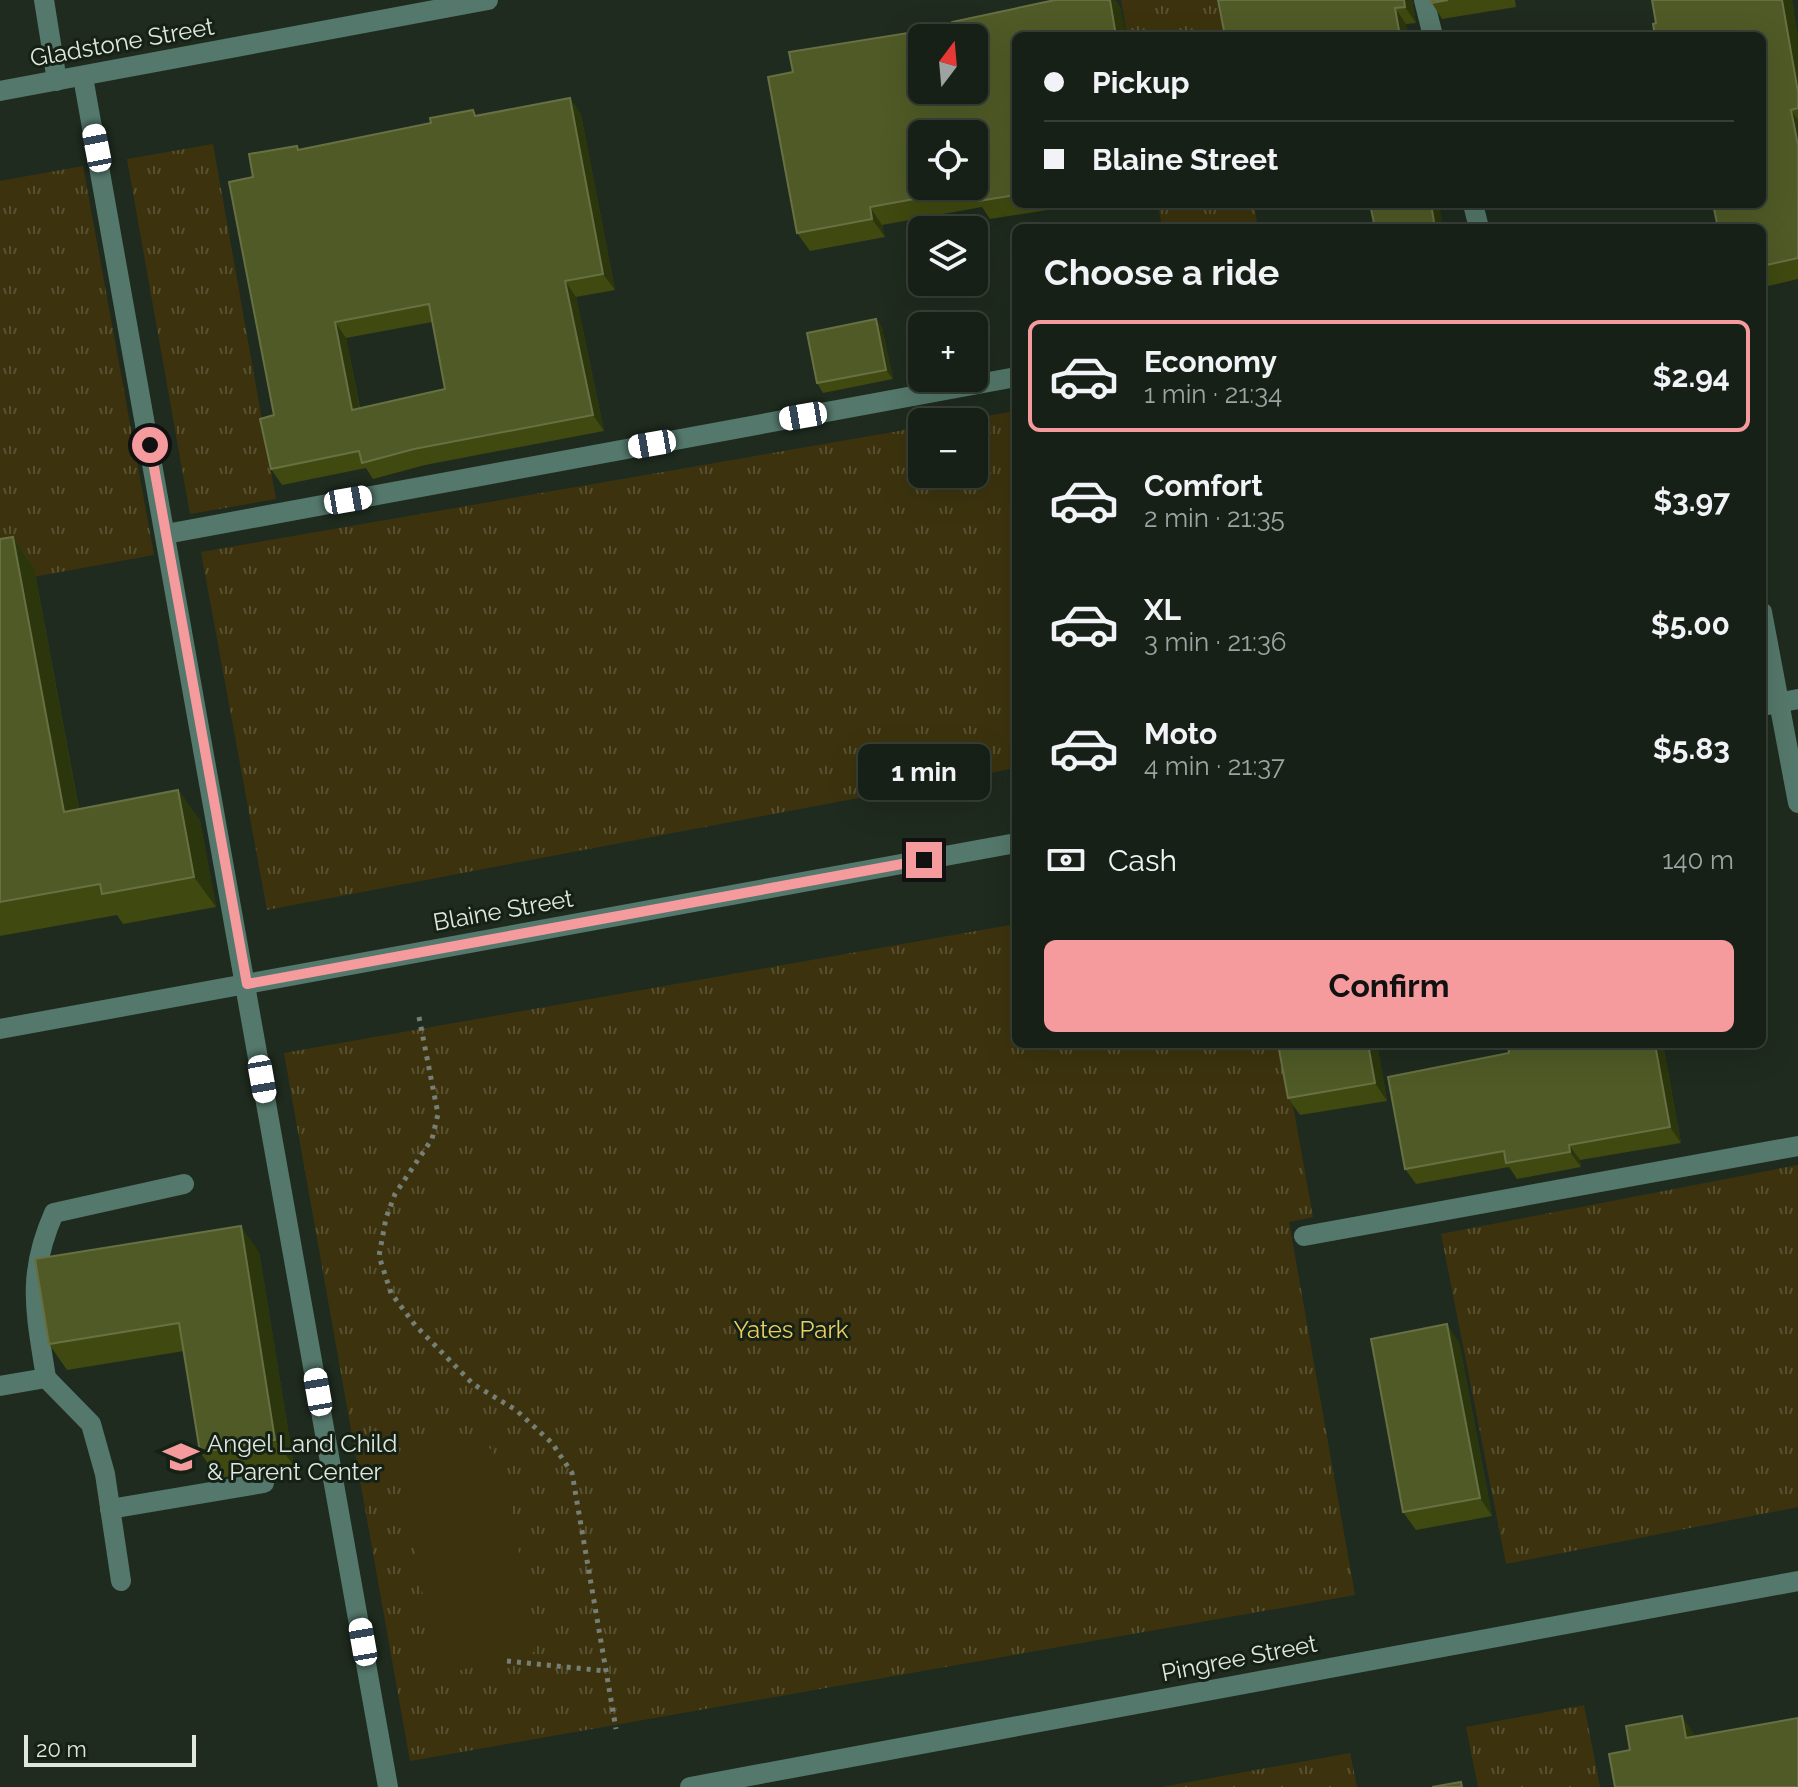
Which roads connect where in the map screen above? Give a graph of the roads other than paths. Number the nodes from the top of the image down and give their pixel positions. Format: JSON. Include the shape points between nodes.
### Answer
{"nodes":[{"id":1,"x":44,"y":0,"type":"edge"},
{"id":2,"x":488,"y":0,"type":"edge"},
{"id":3,"x":1424,"y":0,"type":"edge"},
{"id":4,"x":1432,"y":32,"type":"edge"},
{"id":5,"x":83,"y":77,"type":"junction"},
{"id":6,"x":57,"y":81,"type":"junction"},
{"id":7,"x":0,"y":91,"type":"edge"},
{"id":8,"x":1012,"y":378,"type":"edge"},
{"id":9,"x":166,"y":534,"type":"junction"},
{"id":10,"x":1766,"y":633,"type":"edge"},
{"id":11,"x":1779,"y":703,"type":"edge"},
{"id":12,"x":1798,"y":803,"type":"edge"},
{"id":13,"x":1012,"y":844,"type":"edge"},
{"id":14,"x":247,"y":984,"type":"junction"},
{"id":15,"x":0,"y":1029,"type":"edge"},
{"id":16,"x":1798,"y":1146,"type":"edge"},
{"id":17,"x":184,"y":1184,"type":"dead end"},
{"id":18,"x":1304,"y":1236,"type":"dead end"},
{"id":19,"x":46,"y":1378,"type":"junction"},
{"id":20,"x":0,"y":1386,"type":"edge"},
{"id":21,"x":264,"y":1483,"type":"edge"},
{"id":22,"x":110,"y":1509,"type":"junction"},
{"id":23,"x":121,"y":1581,"type":"dead end"},
{"id":24,"x":1798,"y":1581,"type":"edge"},
{"id":25,"x":388,"y":1787,"type":"edge"},
{"id":26,"x":690,"y":1787,"type":"edge"}],
"edges":[{"from":1,"to":6,"type":"street"},
{"from":2,"to":5,"type":"street","name":"Gladstone Street"},
{"from":3,"to":4,"type":"street"},
{"from":5,"to":6,"type":"street","name":"Gladstone Street"},
{"from":5,"to":9,"type":"street"},
{"from":6,"to":7,"type":"street","name":"Gladstone Street"},
{"from":8,"to":9,"type":"street"},
{"from":9,"to":14,"type":"street"},
{"from":10,"to":11,"type":"street"},
{"from":11,"to":12,"type":"street"},
{"from":13,"to":14,"type":"street","name":"Blaine Street"},
{"from":14,"to":15,"type":"street","name":"Blaine Street"},
{"from":14,"to":25,"type":"street"},
{"from":16,"to":18,"type":"street"},
{"from":17,"to":19,"type":"street","via":[[54,1213],[43,1237],[33,1296]]},
{"from":19,"to":20,"type":"street"},
{"from":19,"to":22,"type":"street","via":[[91,1424]]},
{"from":21,"to":22,"type":"street"},
{"from":22,"to":23,"type":"street"},
{"from":24,"to":26,"type":"street","name":"Pingree Street"}]}
